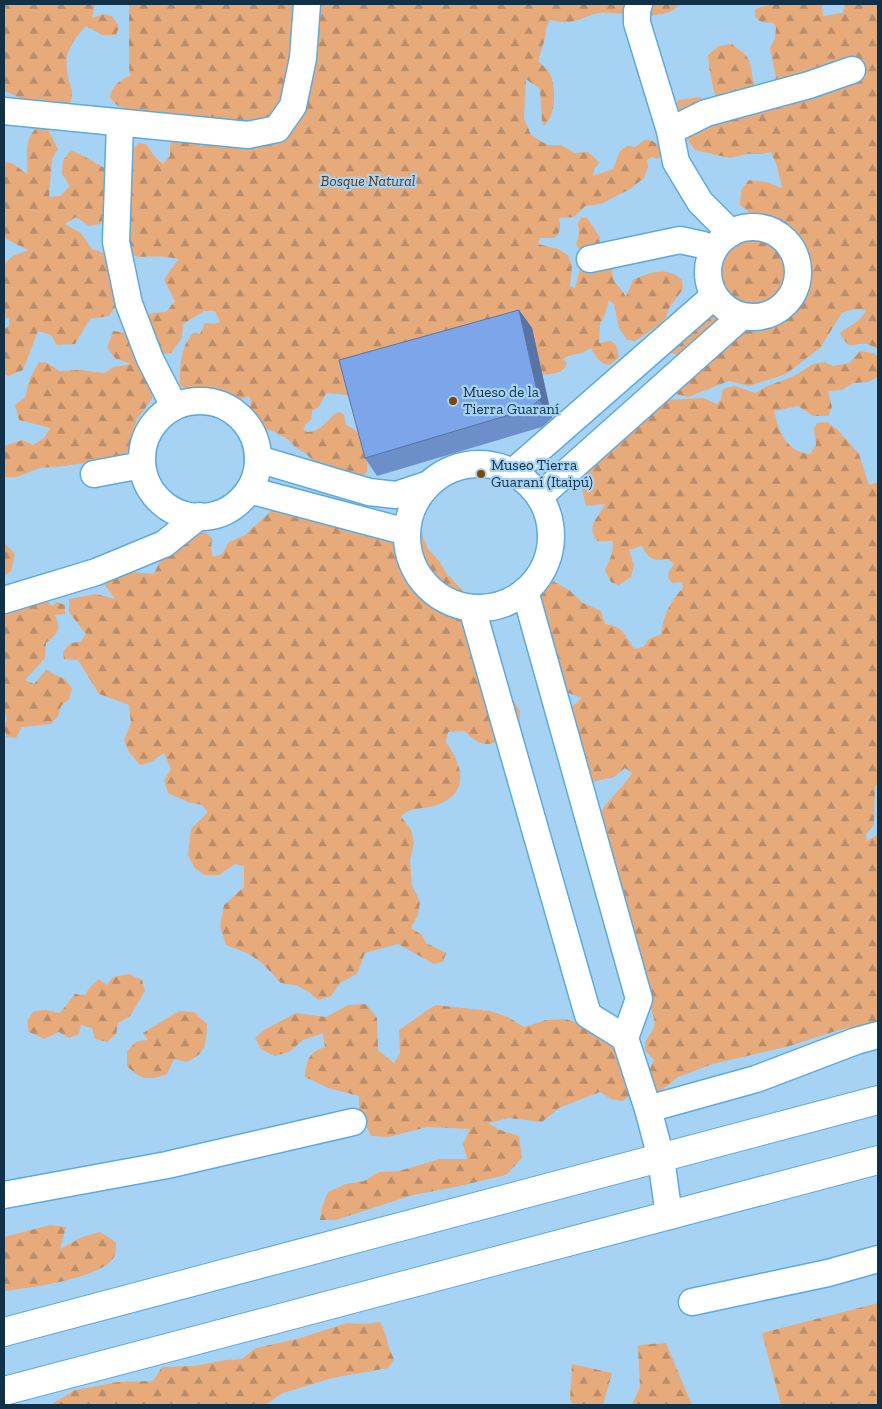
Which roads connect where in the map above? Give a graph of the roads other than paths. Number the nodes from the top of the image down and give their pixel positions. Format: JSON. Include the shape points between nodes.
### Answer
{"nodes":[{"id":1,"x":307,"y":4,"type":"edge"},
{"id":2,"x":639,"y":4,"type":"edge"},
{"id":3,"x":852,"y":70,"type":"dead end"},
{"id":4,"x":4,"y":111,"type":"edge"},
{"id":5,"x":120,"y":123,"type":"junction"},
{"id":6,"x":670,"y":131,"type":"junction"},
{"id":7,"x":731,"y":233,"type":"junction"},
{"id":8,"x":712,"y":252,"type":"junction"},
{"id":9,"x":590,"y":259,"type":"dead end"},
{"id":10,"x":714,"y":296,"type":"junction"},
{"id":11,"x":742,"y":316,"type":"junction"},
{"id":12,"x":174,"y":406,"type":"junction"},
{"id":13,"x":258,"y":460,"type":"junction"},
{"id":14,"x":142,"y":465,"type":"junction"},
{"id":15,"x":513,"y":472,"type":"junction"},
{"id":16,"x":94,"y":474,"type":"dead end"},
{"id":17,"x":428,"y":484,"type":"junction"},
{"id":18,"x":249,"y":490,"type":"junction"},
{"id":19,"x":540,"y":496,"type":"junction"},
{"id":20,"x":199,"y":516,"type":"junction"},
{"id":21,"x":407,"y":532,"type":"junction"},
{"id":22,"x":526,"y":592,"type":"junction"},
{"id":23,"x":4,"y":600,"type":"edge"},
{"id":24,"x":472,"y":608,"type":"junction"},
{"id":25,"x":878,"y":1035,"type":"edge"},
{"id":26,"x":625,"y":1038,"type":"junction"},
{"id":27,"x":878,"y":1100,"type":"edge"},
{"id":28,"x":648,"y":1109,"type":"junction"},
{"id":29,"x":353,"y":1122,"type":"dead end"},
{"id":30,"x":661,"y":1158,"type":"junction"},
{"id":31,"x":878,"y":1160,"type":"edge"},
{"id":32,"x":4,"y":1195,"type":"edge"},
{"id":33,"x":670,"y":1216,"type":"junction"},
{"id":34,"x":878,"y":1259,"type":"edge"},
{"id":35,"x":692,"y":1302,"type":"dead end"},
{"id":36,"x":4,"y":1332,"type":"edge"},
{"id":37,"x":4,"y":1391,"type":"edge"}],
"edges":[{"from":1,"to":5,"type":"lane","via":[[303,58],[293,106],[277,129],[248,135]]},
{"from":2,"to":6,"type":"lane","via":[[637,23]]},
{"from":3,"to":6,"type":"lane","via":[[706,113]]},
{"from":4,"to":5,"type":"lane"},
{"from":5,"to":12,"type":"lane","via":[[116,242],[129,304],[150,359]]},
{"from":6,"to":7,"type":"lane","via":[[676,162],[700,202]]},
{"from":7,"to":8,"type":"lane"},
{"from":7,"to":11,"type":"lane","via":[[744,227],[773,231],[794,251],[798,266],[798,281],[784,306],[757,318]]},
{"from":8,"to":9,"type":"lane","via":[[703,245],[680,240]]},
{"from":8,"to":10,"type":"lane","via":[[708,274]]},
{"from":10,"to":11,"type":"lane","via":[[726,309]]},
{"from":10,"to":15,"type":"lane"},
{"from":11,"to":19,"type":"lane"},
{"from":12,"to":13,"type":"lane","via":[[193,400],[213,402],[231,409],[246,422],[255,440]]},
{"from":12,"to":14,"type":"lane","via":[[160,416],[149,431]]},
{"from":13,"to":17,"type":"lane","via":[[369,492],[396,495]]},
{"from":13,"to":18,"type":"lane"},
{"from":14,"to":16,"type":"lane"},
{"from":14,"to":20,"type":"lane","via":[[157,498],[170,509],[187,516]]},
{"from":15,"to":17,"type":"lane","via":[[492,464],[469,464],[447,471]]},
{"from":15,"to":19,"type":"lane"},
{"from":17,"to":21,"type":"lane","via":[[413,506]]},
{"from":18,"to":20,"type":"lane","via":[[222,513]]},
{"from":18,"to":21,"type":"lane"},
{"from":19,"to":22,"type":"lane","via":[[549,515],[552,536],[540,576]]},
{"from":20,"to":23,"type":"lane","via":[[164,544],[96,572]]},
{"from":21,"to":24,"type":"lane","via":[[409,554],[418,574],[432,591],[450,602]]},
{"from":22,"to":24,"type":"lane","via":[[491,608]]},
{"from":22,"to":26,"type":"lane","via":[[639,998]]},
{"from":24,"to":26,"type":"lane","via":[[588,1015]]},
{"from":25,"to":28,"type":"lane","via":[[756,1079]]},
{"from":26,"to":28,"type":"lane"},
{"from":27,"to":30,"type":"highway"},
{"from":28,"to":30,"type":"lane"},
{"from":29,"to":32,"type":"lane","via":[[167,1165]]},
{"from":30,"to":33,"type":"lane"},
{"from":30,"to":36,"type":"highway"},
{"from":31,"to":33,"type":"highway"},
{"from":33,"to":37,"type":"highway"},
{"from":34,"to":35,"type":"lane"}]}
